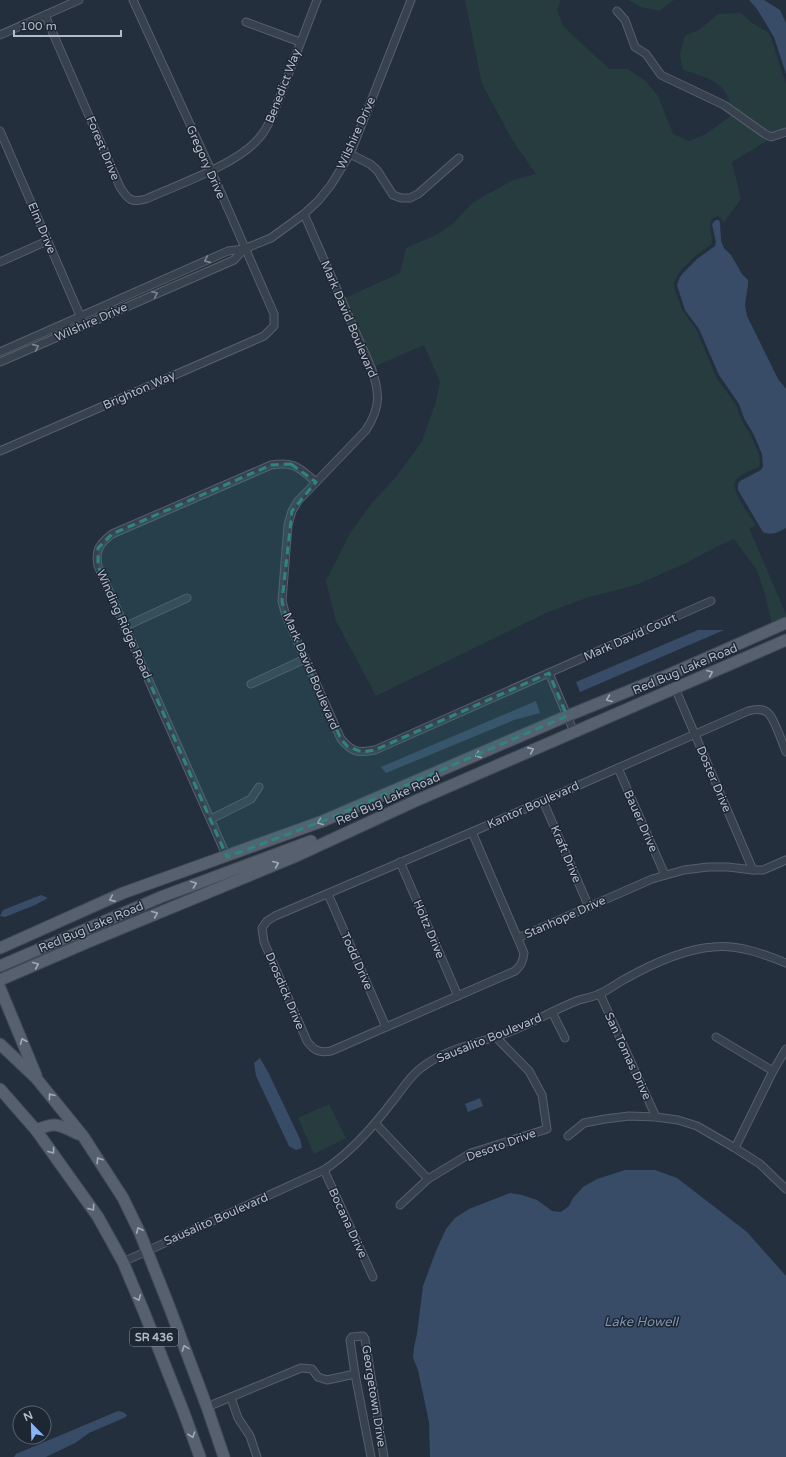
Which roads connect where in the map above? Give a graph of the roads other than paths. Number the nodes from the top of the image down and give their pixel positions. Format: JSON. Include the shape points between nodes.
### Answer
{"nodes":[{"id":1,"x":79,"y":0,"type":"edge"},
{"id":2,"x":133,"y":0,"type":"edge"},
{"id":3,"x":317,"y":0,"type":"edge"},
{"id":4,"x":411,"y":0,"type":"edge"},
{"id":5,"x":617,"y":11,"type":"dead end"},
{"id":6,"x":45,"y":15,"type":"junction"},
{"id":7,"x":246,"y":22,"type":"dead end"},
{"id":8,"x":0,"y":35,"type":"edge"},
{"id":9,"x":300,"y":42,"type":"junction"},
{"id":10,"x":0,"y":131,"type":"edge"},
{"id":11,"x":786,"y":132,"type":"edge"},
{"id":12,"x":350,"y":154,"type":"junction"},
{"id":13,"x":459,"y":158,"type":"dead end"},
{"id":14,"x":211,"y":170,"type":"junction"},
{"id":15,"x":304,"y":214,"type":"junction"},
{"id":16,"x":47,"y":241,"type":"junction"},
{"id":17,"x":244,"y":249,"type":"junction"},
{"id":18,"x":0,"y":262,"type":"edge"},
{"id":19,"x":80,"y":316,"type":"junction"},
{"id":20,"x":84,"y":325,"type":"junction"},
{"id":21,"x":274,"y":326,"type":"joint"},
{"id":22,"x":0,"y":352,"type":"edge"},
{"id":23,"x":0,"y":362,"type":"edge"},
{"id":24,"x":0,"y":451,"type":"edge"},
{"id":25,"x":316,"y":482,"type":"junction"},
{"id":26,"x":187,"y":598,"type":"dead end"},
{"id":27,"x":711,"y":601,"type":"dead end"},
{"id":28,"x":786,"y":623,"type":"edge"},
{"id":29,"x":124,"y":627,"type":"junction"},
{"id":30,"x":757,"y":636,"type":"junction"},
{"id":31,"x":786,"y":640,"type":"edge"},
{"id":32,"x":305,"y":659,"type":"junction"},
{"id":33,"x":548,"y":673,"type":"junction"},
{"id":34,"x":251,"y":684,"type":"dead end"},
{"id":35,"x":675,"y":688,"type":"junction"},
{"id":36,"x":567,"y":716,"type":"junction"},
{"id":37,"x":574,"y":732,"type":"junction"},
{"id":38,"x":694,"y":735,"type":"junction"},
{"id":39,"x":786,"y":752,"type":"edge"},
{"id":40,"x":618,"y":768,"type":"junction"},
{"id":41,"x":258,"y":786,"type":"dead end"},
{"id":42,"x":543,"y":801,"type":"junction"},
{"id":43,"x":413,"y":802,"type":"junction"},
{"id":44,"x":211,"y":819,"type":"junction"},
{"id":45,"x":472,"y":832,"type":"junction"},
{"id":46,"x":227,"y":857,"type":"junction"},
{"id":47,"x":786,"y":860,"type":"edge"},
{"id":48,"x":400,"y":862,"type":"junction"},
{"id":49,"x":753,"y":870,"type":"junction"},
{"id":50,"x":665,"y":875,"type":"junction"},
{"id":51,"x":328,"y":894,"type":"junction"},
{"id":52,"x":589,"y":907,"type":"junction"},
{"id":53,"x":262,"y":928,"type":"joint"},
{"id":54,"x":518,"y":938,"type":"junction"},
{"id":55,"x":0,"y":948,"type":"edge"},
{"id":56,"x":786,"y":964,"type":"edge"},
{"id":57,"x":0,"y":966,"type":"edge"},
{"id":58,"x":0,"y":980,"type":"edge"},
{"id":59,"x":0,"y":988,"type":"edge"},
{"id":60,"x":600,"y":994,"type":"junction"},
{"id":61,"x":458,"y":996,"type":"junction"},
{"id":62,"x":552,"y":1012,"type":"junction"},
{"id":63,"x":386,"y":1027,"type":"junction"},
{"id":64,"x":495,"y":1036,"type":"junction"},
{"id":65,"x":716,"y":1037,"type":"dead end"},
{"id":66,"x":565,"y":1038,"type":"dead end"},
{"id":67,"x":0,"y":1044,"type":"edge"},
{"id":68,"x":786,"y":1049,"type":"edge"},
{"id":69,"x":316,"y":1051,"type":"joint"},
{"id":70,"x":773,"y":1071,"type":"junction"},
{"id":71,"x":36,"y":1078,"type":"junction"},
{"id":72,"x":0,"y":1089,"type":"edge"},
{"id":73,"x":656,"y":1117,"type":"junction"},
{"id":74,"x":376,"y":1123,"type":"junction"},
{"id":75,"x":36,"y":1130,"type":"junction"},
{"id":76,"x":82,"y":1136,"type":"junction"},
{"id":77,"x":568,"y":1136,"type":"dead end"},
{"id":78,"x":735,"y":1148,"type":"junction"},
{"id":79,"x":324,"y":1170,"type":"junction"},
{"id":80,"x":428,"y":1179,"type":"junction"},
{"id":81,"x":786,"y":1189,"type":"edge"},
{"id":82,"x":400,"y":1205,"type":"dead end"},
{"id":83,"x":147,"y":1250,"type":"junction"},
{"id":84,"x":122,"y":1262,"type":"junction"},
{"id":85,"x":373,"y":1277,"type":"dead end"},
{"id":86,"x":355,"y":1374,"type":"junction"},
{"id":87,"x":231,"y":1398,"type":"junction"},
{"id":88,"x":207,"y":1407,"type":"junction"},
{"id":89,"x":200,"y":1457,"type":"edge"},
{"id":90,"x":224,"y":1457,"type":"edge"},
{"id":91,"x":257,"y":1457,"type":"edge"},
{"id":92,"x":371,"y":1457,"type":"edge"},
{"id":93,"x":384,"y":1457,"type":"edge"}],
"edges":[{"from":1,"to":6,"type":"street"},
{"from":2,"to":14,"type":"street","name":"Gregory Drive"},
{"from":3,"to":9,"type":"street","name":"Benedict Way"},
{"from":4,"to":12,"type":"street","name":"Wilshire Drive"},
{"from":5,"to":11,"type":"street","via":[[625,20],[635,47],[646,54],[661,75],[724,105],[771,137]]},
{"from":6,"to":8,"type":"street"},
{"from":6,"to":14,"type":"street","name":"Forest Drive","via":[[125,195],[137,202]]},
{"from":7,"to":9,"type":"street"},
{"from":9,"to":14,"type":"street","name":"Benedict Way","via":[[274,112],[260,138],[248,149]]},
{"from":10,"to":16,"type":"street","name":"Elm Drive"},
{"from":12,"to":13,"type":"street","via":[[377,170],[393,195],[401,198],[410,198],[418,194]]},
{"from":12,"to":15,"type":"street","name":"Wilshire Drive","via":[[331,185]]},
{"from":14,"to":17,"type":"street","name":"Gregory Drive"},
{"from":15,"to":17,"type":"street","name":"Wilshire Drive","via":[[271,238]]},
{"from":15,"to":25,"type":"street","name":"Mark David Boulevard","via":[[371,367],[378,396],[374,417],[366,430]]},
{"from":16,"to":18,"type":"street"},
{"from":16,"to":19,"type":"street","name":"Elm Drive"},
{"from":17,"to":19,"type":"street","name":"Wilshire Drive","one_way":true,"via":[[228,250]]},
{"from":20,"to":17,"type":"street","name":"Wilshire Drive","one_way":true,"via":[[234,260]]},
{"from":17,"to":21,"type":"street","name":"Gregory Drive","via":[[274,314]]},
{"from":19,"to":20,"type":"street","name":"Elm Drive"},
{"from":19,"to":22,"type":"street","name":"Wilshire Drive"},
{"from":23,"to":20,"type":"street","name":"Wilshire Drive","one_way":true},
{"from":21,"to":24,"type":"street","name":"Brighton Way","via":[[264,336]]},
{"from":25,"to":29,"type":"street","name":"Winding Ridge Road","via":[[290,464],[271,465],[112,534],[104,540],[98,548],[98,566]]},
{"from":25,"to":32,"type":"street","name":"Mark David Boulevard","via":[[298,501],[288,525],[282,601]]},
{"from":26,"to":29,"type":"street"},
{"from":27,"to":33,"type":"street","name":"Mark David Court"},
{"from":28,"to":30,"type":"main road","name":"Red Bug Lake Road"},
{"from":29,"to":44,"type":"street","name":"Winding Ridge Road"},
{"from":30,"to":35,"type":"main road","via":[[750,644],[686,673]]},
{"from":30,"to":36,"type":"main road","name":"Red Bug Lake Road","one_way":true},
{"from":35,"to":31,"type":"main road","name":"Red Bug Lake Road","one_way":true},
{"from":32,"to":33,"type":"street","name":"Mark David Boulevard","via":[[341,740],[353,751],[362,752],[374,750]]},
{"from":32,"to":34,"type":"street"},
{"from":33,"to":36,"type":"street"},
{"from":35,"to":37,"type":"main road","name":"Red Bug Lake Road"},
{"from":35,"to":38,"type":"street","name":"Doster Drive"},
{"from":36,"to":37,"type":"street"},
{"from":36,"to":46,"type":"main road","name":"Red Bug Lake Road","one_way":true,"via":[[323,822]]},
{"from":43,"to":37,"type":"main road","name":"Red Bug Lake Road","one_way":true},
{"from":38,"to":39,"type":"street","name":"Kantor Boulevard","via":[[748,711],[763,710],[769,714]]},
{"from":38,"to":40,"type":"street","name":"Kantor Boulevard"},
{"from":38,"to":49,"type":"street","name":"Doster Drive"},
{"from":40,"to":42,"type":"street","name":"Kantor Boulevard"},
{"from":40,"to":50,"type":"street","name":"Bauer Drive"},
{"from":41,"to":44,"type":"street","via":[[251,799]]},
{"from":42,"to":45,"type":"street","name":"Kantor Boulevard"},
{"from":42,"to":52,"type":"street","name":"Kraft Drive"},
{"from":57,"to":43,"type":"main road","one_way":true,"via":[[193,884]]},
{"from":58,"to":43,"type":"main road","name":"Red Bug Lake Road","one_way":true,"via":[[294,857]]},
{"from":44,"to":46,"type":"street","name":"Winding Ridge Road"},
{"from":45,"to":48,"type":"street","name":"Kantor Boulevard"},
{"from":45,"to":54,"type":"street"},
{"from":46,"to":55,"type":"main road","name":"Red Bug Lake Road","one_way":true,"via":[[123,893]]},
{"from":47,"to":49,"type":"street","name":"Stanhope Drive","via":[[763,870]]},
{"from":48,"to":51,"type":"street","name":"Kantor Boulevard"},
{"from":48,"to":61,"type":"street","name":"Holtz Drive"},
{"from":49,"to":50,"type":"street","name":"Stanhope Drive","via":[[708,867]]},
{"from":50,"to":52,"type":"street","name":"Stanhope Drive","via":[[652,878]]},
{"from":51,"to":53,"type":"street","name":"Kantor Boulevard","via":[[275,916]]},
{"from":51,"to":63,"type":"street","name":"Todd Drive"},
{"from":52,"to":54,"type":"street","name":"Stanhope Drive"},
{"from":53,"to":69,"type":"street","name":"Drosdick Drive","via":[[264,942],[307,1041]]},
{"from":54,"to":61,"type":"street","name":"Stanhope Drive","via":[[524,960],[515,971]]},
{"from":56,"to":60,"type":"street","name":"Sausalito Boulevard","via":[[775,958],[734,947],[714,946],[674,956]]},
{"from":71,"to":59,"type":"main road","one_way":true},
{"from":60,"to":62,"type":"street","name":"Sausalito Boulevard"},
{"from":60,"to":73,"type":"street","name":"San Tomas Drive"},
{"from":61,"to":63,"type":"street","name":"Stanhope Drive"},
{"from":62,"to":64,"type":"street","name":"Sausalito Boulevard","via":[[517,1029]]},
{"from":62,"to":66,"type":"street"},
{"from":63,"to":69,"type":"street","name":"Stanhope Drive","via":[[331,1051]]},
{"from":64,"to":74,"type":"street","name":"Sausalito Boulevard","via":[[450,1050],[420,1068]]},
{"from":64,"to":80,"type":"street","name":"Desoto Drive","via":[[529,1071],[542,1095],[547,1128],[471,1153]]},
{"from":65,"to":70,"type":"street"},
{"from":67,"to":71,"type":"main road","number":"SR 436"},
{"from":68,"to":70,"type":"street"},
{"from":70,"to":78,"type":"street"},
{"from":76,"to":71,"type":"main road","number":"SR 436","one_way":true},
{"from":72,"to":75,"type":"main road","number":"SR 436"},
{"from":73,"to":77,"type":"street","via":[[629,1116],[584,1123]]},
{"from":73,"to":78,"type":"street","via":[[697,1126]]},
{"from":74,"to":79,"type":"street","name":"Sausalito Boulevard","via":[[338,1161]]},
{"from":74,"to":80,"type":"street"},
{"from":75,"to":76,"type":"main road","via":[[49,1124],[61,1126]]},
{"from":75,"to":84,"type":"main road","number":"SR 436","one_way":true,"via":[[98,1217]]},
{"from":83,"to":76,"type":"main road","number":"SR 436","one_way":true,"via":[[122,1198]]},
{"from":78,"to":81,"type":"street","via":[[760,1164]]},
{"from":79,"to":83,"type":"street","name":"Sausalito Boulevard"},
{"from":79,"to":85,"type":"street","name":"Bocana Drive"},
{"from":80,"to":82,"type":"street","name":"Desoto Drive"},
{"from":83,"to":84,"type":"street","name":"Sausalito Boulevard"},
{"from":88,"to":83,"type":"main road","number":"SR 436","one_way":true},
{"from":84,"to":89,"type":"main road","number":"SR 436","one_way":true},
{"from":86,"to":87,"type":"street","name":"Georgetown Drive","via":[[327,1380],[318,1377],[312,1369],[301,1368]]},
{"from":86,"to":92,"type":"street","name":"Georgetown Drive"},
{"from":86,"to":93,"type":"street","name":"Georgetown Drive","via":[[350,1340],[352,1337],[362,1336],[365,1338]]},
{"from":87,"to":88,"type":"street","name":"Georgetown Drive"},
{"from":87,"to":91,"type":"street","via":[[238,1418],[250,1436]]},
{"from":88,"to":90,"type":"main road","number":"SR 436"}]}
